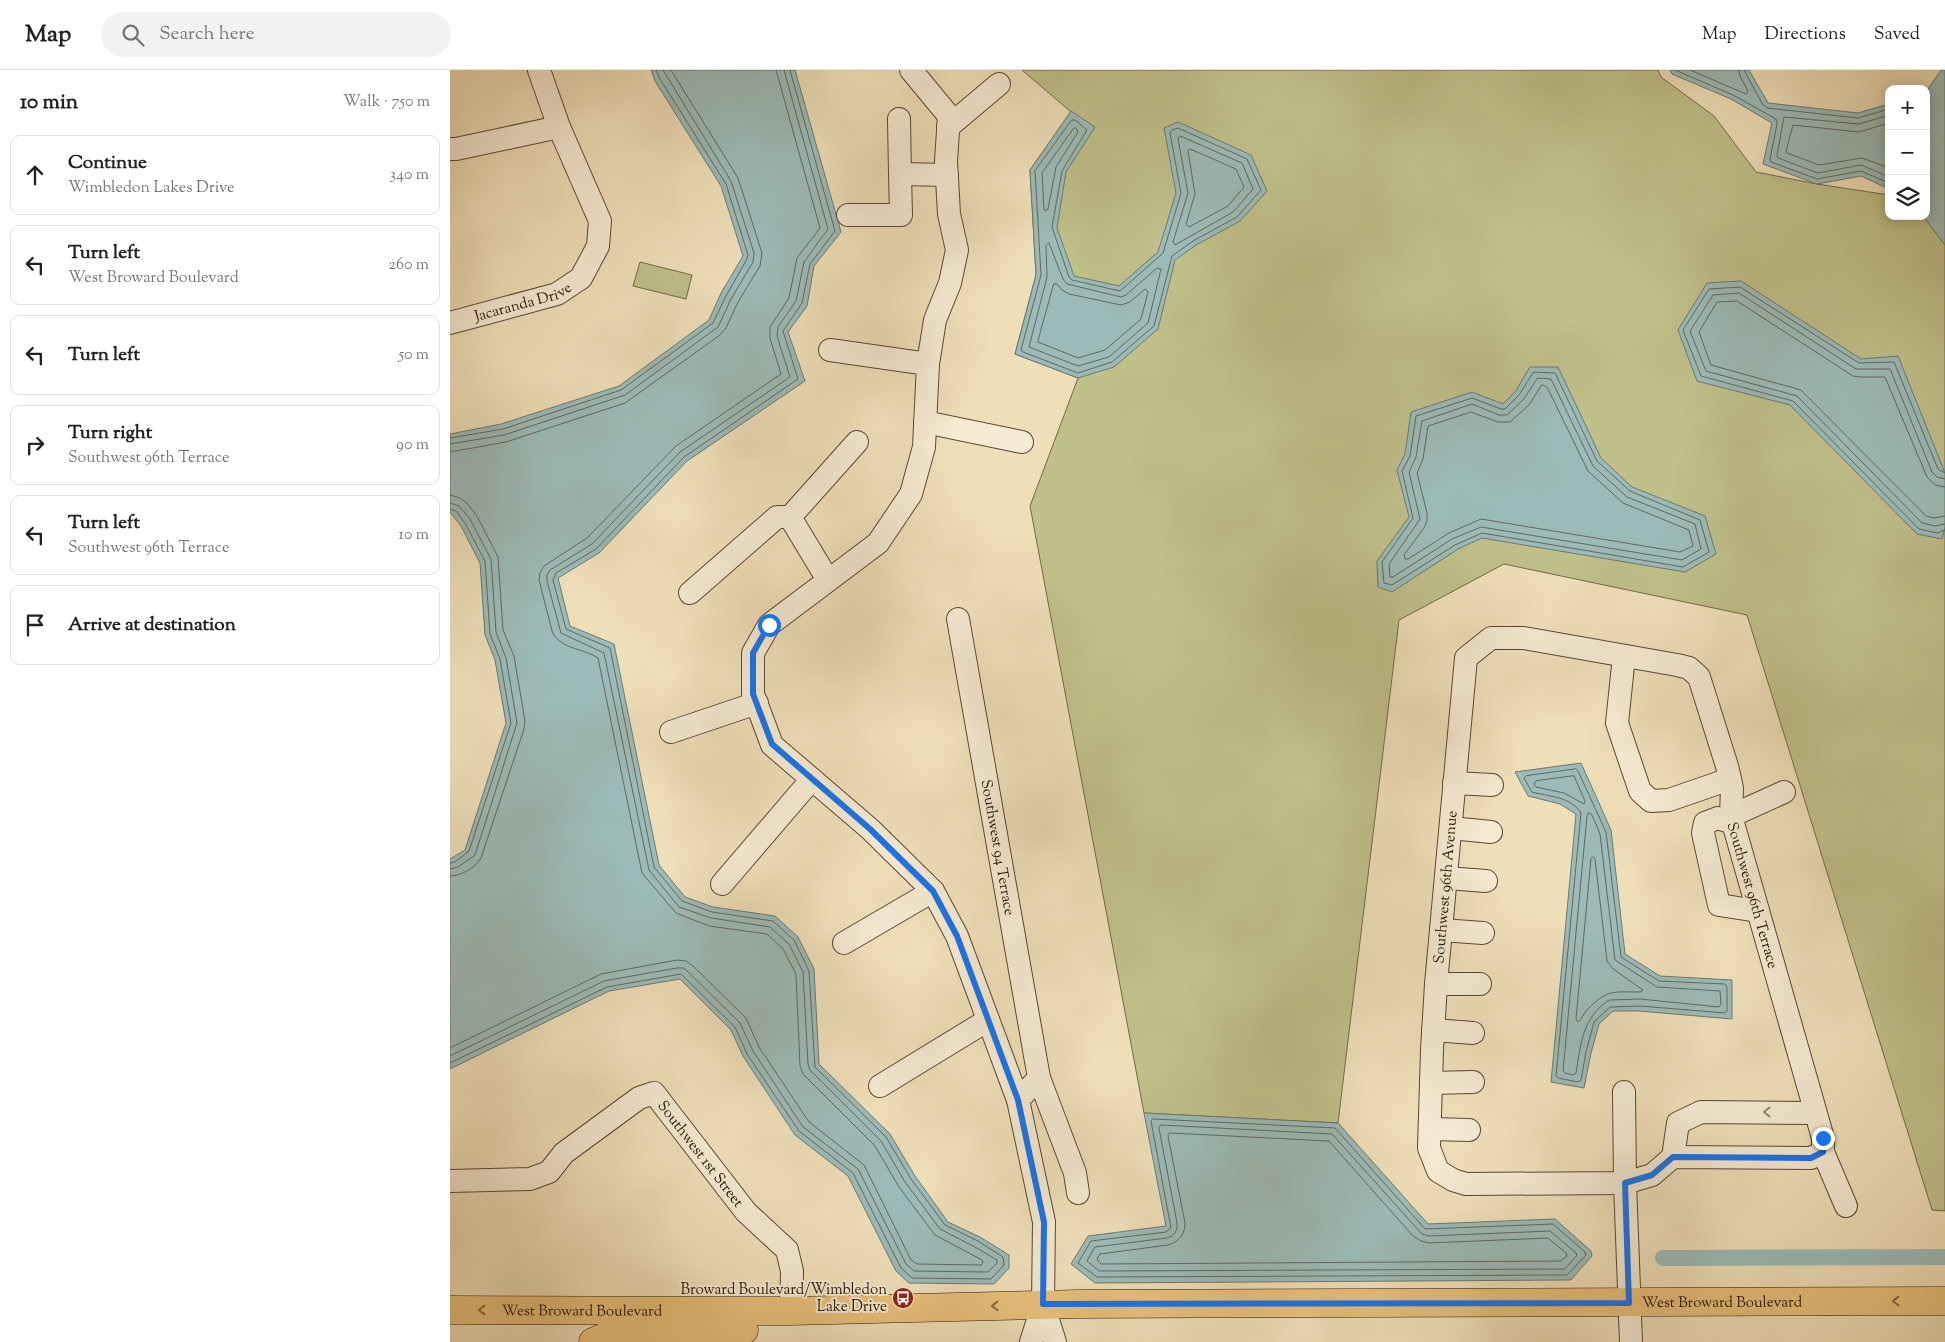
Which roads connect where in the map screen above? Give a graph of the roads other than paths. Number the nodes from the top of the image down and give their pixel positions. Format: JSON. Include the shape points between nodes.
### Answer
{"nodes":[{"id":1,"x":539,"y":70,"type":"edge"},
{"id":2,"x":911,"y":70,"type":"edge"},
{"id":3,"x":999,"y":84,"type":"dead end"},
{"id":4,"x":899,"y":118,"type":"dead end"},
{"id":5,"x":559,"y":127,"type":"junction"},
{"id":6,"x":948,"y":127,"type":"junction"},
{"id":7,"x":450,"y":148,"type":"edge"},
{"id":8,"x":900,"y":174,"type":"junction"},
{"id":9,"x":947,"y":174,"type":"junction"},
{"id":10,"x":848,"y":215,"type":"dead end"},
{"id":11,"x":450,"y":322,"type":"edge"},
{"id":12,"x":830,"y":350,"type":"dead end"},
{"id":13,"x":928,"y":364,"type":"junction"},
{"id":14,"x":925,"y":422,"type":"junction"},
{"id":15,"x":857,"y":442,"type":"dead end"},
{"id":16,"x":1022,"y":442,"type":"dead end"},
{"id":17,"x":790,"y":517,"type":"junction"},
{"id":18,"x":828,"y":580,"type":"junction"},
{"id":19,"x":690,"y":593,"type":"dead end"},
{"id":20,"x":958,"y":619,"type":"dead end"},
{"id":21,"x":1624,"y":656,"type":"junction"},
{"id":22,"x":1699,"y":677,"type":"joint"},
{"id":23,"x":756,"y":703,"type":"junction"},
{"id":24,"x":671,"y":732,"type":"dead end"},
{"id":25,"x":812,"y":779,"type":"junction"},
{"id":26,"x":1730,"y":779,"type":"junction"},
{"id":27,"x":1454,"y":783,"type":"junction"},
{"id":28,"x":1492,"y":785,"type":"dead end"},
{"id":29,"x":1784,"y":792,"type":"dead end"},
{"id":30,"x":1732,"y":820,"type":"junction"},
{"id":31,"x":1451,"y":828,"type":"junction"},
{"id":32,"x":1491,"y":832,"type":"dead end"},
{"id":33,"x":1446,"y":878,"type":"junction"},
{"id":34,"x":1486,"y":881,"type":"dead end"},
{"id":35,"x":722,"y":884,"type":"dead end"},
{"id":36,"x":933,"y":891,"type":"junction"},
{"id":37,"x":1758,"y":911,"type":"junction"},
{"id":38,"x":1441,"y":930,"type":"junction"},
{"id":39,"x":1482,"y":933,"type":"dead end"},
{"id":40,"x":844,"y":943,"type":"dead end"},
{"id":41,"x":1436,"y":984,"type":"junction"},
{"id":42,"x":1480,"y":984,"type":"dead end"},
{"id":43,"x":988,"y":1020,"type":"junction"},
{"id":44,"x":1433,"y":1030,"type":"junction"},
{"id":45,"x":1473,"y":1033,"type":"dead end"},
{"id":46,"x":1039,"y":1078,"type":"junction"},
{"id":47,"x":1473,"y":1082,"type":"dead end"},
{"id":48,"x":1431,"y":1083,"type":"junction"},
{"id":49,"x":880,"y":1086,"type":"dead end"},
{"id":50,"x":1624,"y":1092,"type":"dead end"},
{"id":51,"x":1018,"y":1100,"type":"junction"},
{"id":52,"x":1815,"y":1112,"type":"junction"},
{"id":53,"x":1430,"y":1129,"type":"junction"},
{"id":54,"x":1469,"y":1130,"type":"dead end"},
{"id":55,"x":1823,"y":1152,"type":"junction"},
{"id":56,"x":1673,"y":1157,"type":"junction"},
{"id":57,"x":450,"y":1181,"type":"edge"},
{"id":58,"x":1625,"y":1183,"type":"junction"},
{"id":59,"x":1078,"y":1193,"type":"dead end"},
{"id":60,"x":1846,"y":1206,"type":"dead end"},
{"id":61,"x":1945,"y":1301,"type":"edge"},
{"id":62,"x":1629,"y":1303,"type":"junction"},
{"id":63,"x":1043,"y":1304,"type":"junction"},
{"id":64,"x":450,"y":1310,"type":"edge"},
{"id":65,"x":791,"y":1311,"type":"junction"},
{"id":66,"x":593,"y":1342,"type":"edge"},
{"id":67,"x":1031,"y":1342,"type":"edge"},
{"id":68,"x":1055,"y":1342,"type":"edge"},
{"id":69,"x":1631,"y":1342,"type":"edge"}],
"edges":[{"from":1,"to":5,"type":"street","name":"Jacaranda Drive"},
{"from":2,"to":6,"type":"street","via":[[949,116]]},
{"from":3,"to":6,"type":"street"},
{"from":4,"to":8,"type":"street"},
{"from":5,"to":7,"type":"street"},
{"from":5,"to":11,"type":"street","name":"Jacaranda Drive","via":[[600,221],[598,246],[581,278],[557,294]]},
{"from":6,"to":9,"type":"street"},
{"from":8,"to":9,"type":"street"},
{"from":8,"to":10,"type":"street","via":[[901,215]]},
{"from":9,"to":13,"type":"street","via":[[949,214],[957,250],[950,283],[935,320]]},
{"from":12,"to":13,"type":"street"},
{"from":13,"to":14,"type":"street"},
{"from":14,"to":16,"type":"street"},
{"from":14,"to":18,"type":"street","via":[[924,447],[911,494],[878,543]]},
{"from":15,"to":17,"type":"street"},
{"from":17,"to":18,"type":"street"},
{"from":17,"to":19,"type":"street","via":[[776,517]]},
{"from":18,"to":23,"type":"street","via":[[769,625],[753,653]]},
{"from":20,"to":46,"type":"street","name":"Southwest 94 Terrace"},
{"from":21,"to":22,"type":"street","name":"Southwest 96th Avenue","via":[[1689,668]]},
{"from":21,"to":26,"type":"street","via":[[1617,723],[1640,792],[1651,800],[1669,800]]},
{"from":21,"to":27,"type":"street","name":"Southwest 96th Avenue","via":[[1524,638],[1491,638],[1466,658]]},
{"from":22,"to":26,"type":"street","name":"Southwest 96th Terrace"},
{"from":23,"to":24,"type":"street"},
{"from":23,"to":25,"type":"street","via":[[772,744]]},
{"from":25,"to":35,"type":"street"},
{"from":25,"to":36,"type":"street","via":[[870,829]]},
{"from":26,"to":30,"type":"street","name":"Southwest 96th Terrace"},
{"from":27,"to":28,"type":"street"},
{"from":27,"to":31,"type":"street","name":"Southwest 96th Avenue"},
{"from":29,"to":30,"type":"street"},
{"from":30,"to":37,"type":"street","name":"Southwest 96th Terrace"},
{"from":30,"to":37,"type":"street","via":[[1718,818],[1705,823],[1703,833],[1720,905]]},
{"from":31,"to":32,"type":"street"},
{"from":31,"to":33,"type":"street","name":"Southwest 96th Avenue"},
{"from":33,"to":34,"type":"street"},
{"from":33,"to":38,"type":"street","name":"Southwest 96th Avenue"},
{"from":36,"to":40,"type":"street"},
{"from":36,"to":43,"type":"street","via":[[957,936]]},
{"from":37,"to":52,"type":"street","name":"Southwest 96th Terrace"},
{"from":38,"to":39,"type":"street"},
{"from":38,"to":41,"type":"street","name":"Southwest 96th Avenue"},
{"from":41,"to":42,"type":"street"},
{"from":41,"to":44,"type":"street","name":"Southwest 96th Avenue"},
{"from":43,"to":49,"type":"street"},
{"from":43,"to":51,"type":"street"},
{"from":44,"to":45,"type":"street"},
{"from":44,"to":48,"type":"street","name":"Southwest 96th Avenue"},
{"from":46,"to":51,"type":"street"},
{"from":46,"to":59,"type":"street","name":"Southwest 94 Terrace","via":[[1075,1173]]},
{"from":47,"to":48,"type":"street"},
{"from":48,"to":53,"type":"street","name":"Southwest 96th Avenue"},
{"from":50,"to":58,"type":"street"},
{"from":51,"to":63,"type":"street","via":[[1044,1222]]},
{"from":52,"to":55,"type":"street","name":"Southwest 96th Terrace","via":[[1823,1138]]},
{"from":52,"to":56,"type":"street","one_way":true,"via":[[1701,1112],[1678,1123]]},
{"from":53,"to":54,"type":"street"},
{"from":53,"to":58,"type":"street","name":"Southwest 96th Avenue","via":[[1429,1148],[1438,1171],[1466,1184]]},
{"from":55,"to":56,"type":"street","via":[[1811,1158]]},
{"from":55,"to":60,"type":"street","name":"Southwest 96th Terrace"},
{"from":56,"to":58,"type":"street","via":[[1652,1175]]},
{"from":57,"to":65,"type":"street","name":"Southwest 1st Street","via":[[530,1179],[549,1172],[564,1153],[639,1098],[654,1093],[746,1212],[787,1250],[792,1270]]},
{"from":58,"to":62,"type":"street"},
{"from":61,"to":62,"type":"main road","name":"West Broward Boulevard","one_way":true},
{"from":62,"to":63,"type":"main road","name":"West Broward Boulevard"},
{"from":62,"to":69,"type":"street"},
{"from":63,"to":65,"type":"main road","name":"West Broward Boulevard","one_way":true},
{"from":63,"to":67,"type":"street"},
{"from":63,"to":68,"type":"street"},
{"from":65,"to":64,"type":"main road","name":"West Broward Boulevard","one_way":true},
{"from":65,"to":66,"type":"main road","via":[[772,1329],[618,1331]]}]}
